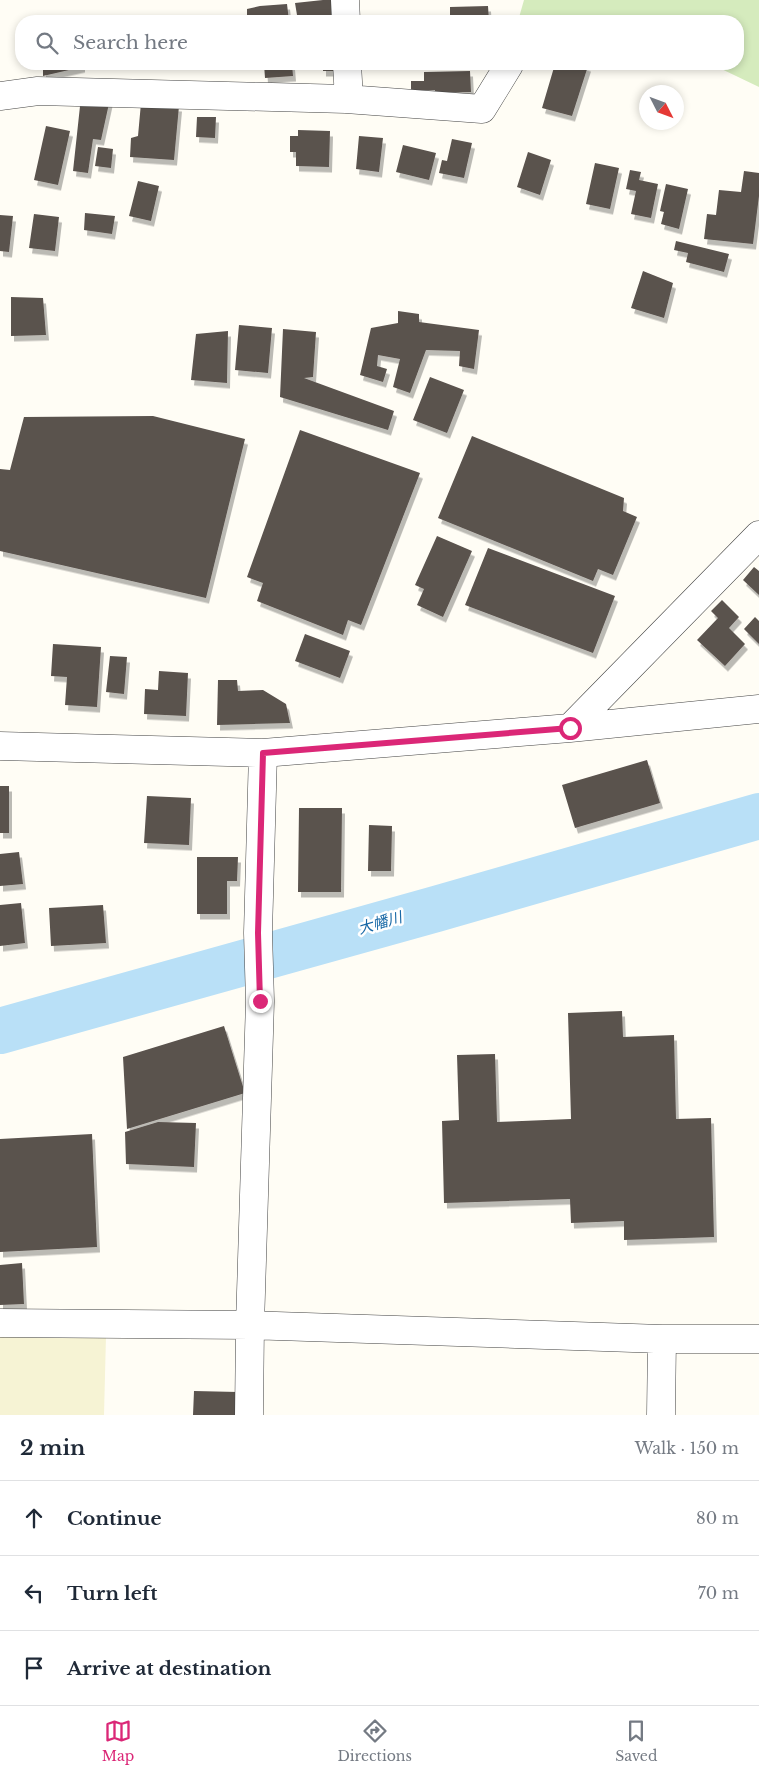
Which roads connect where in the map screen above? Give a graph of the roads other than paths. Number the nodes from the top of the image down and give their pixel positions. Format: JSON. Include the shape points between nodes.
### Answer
{"nodes":[{"id":1,"x":345,"y":0,"type":"edge"},
{"id":2,"x":346,"y":15,"type":"edge"},
{"id":3,"x":347,"y":70,"type":"edge"},
{"id":4,"x":506,"y":70,"type":"edge"},
{"id":5,"x":0,"y":96,"type":"edge"},
{"id":6,"x":348,"y":99,"type":"junction"},
{"id":7,"x":759,"y":535,"type":"edge"},
{"id":8,"x":759,"y":709,"type":"edge"},
{"id":9,"x":570,"y":728,"type":"junction"},
{"id":10,"x":0,"y":746,"type":"edge"},
{"id":11,"x":263,"y":753,"type":"junction"},
{"id":12,"x":0,"y":1323,"type":"edge"},
{"id":13,"x":250,"y":1325,"type":"junction"},
{"id":14,"x":759,"y":1338,"type":"edge"},
{"id":15,"x":662,"y":1339,"type":"junction"},
{"id":16,"x":249,"y":1415,"type":"edge"},
{"id":17,"x":661,"y":1415,"type":"edge"}],
"edges":[{"from":1,"to":2,"type":"street"},
{"from":3,"to":6,"type":"street"},
{"from":4,"to":6,"type":"street","via":[[482,109]]},
{"from":5,"to":6,"type":"street","via":[[38,91]]},
{"from":7,"to":9,"type":"street"},
{"from":8,"to":9,"type":"street"},
{"from":9,"to":11,"type":"street"},
{"from":10,"to":11,"type":"street"},
{"from":11,"to":13,"type":"street","via":[[258,933],[260,1001]]},
{"from":12,"to":13,"type":"street"},
{"from":13,"to":15,"type":"street"},
{"from":13,"to":16,"type":"street"},
{"from":14,"to":15,"type":"street"},
{"from":15,"to":17,"type":"street"}]}
